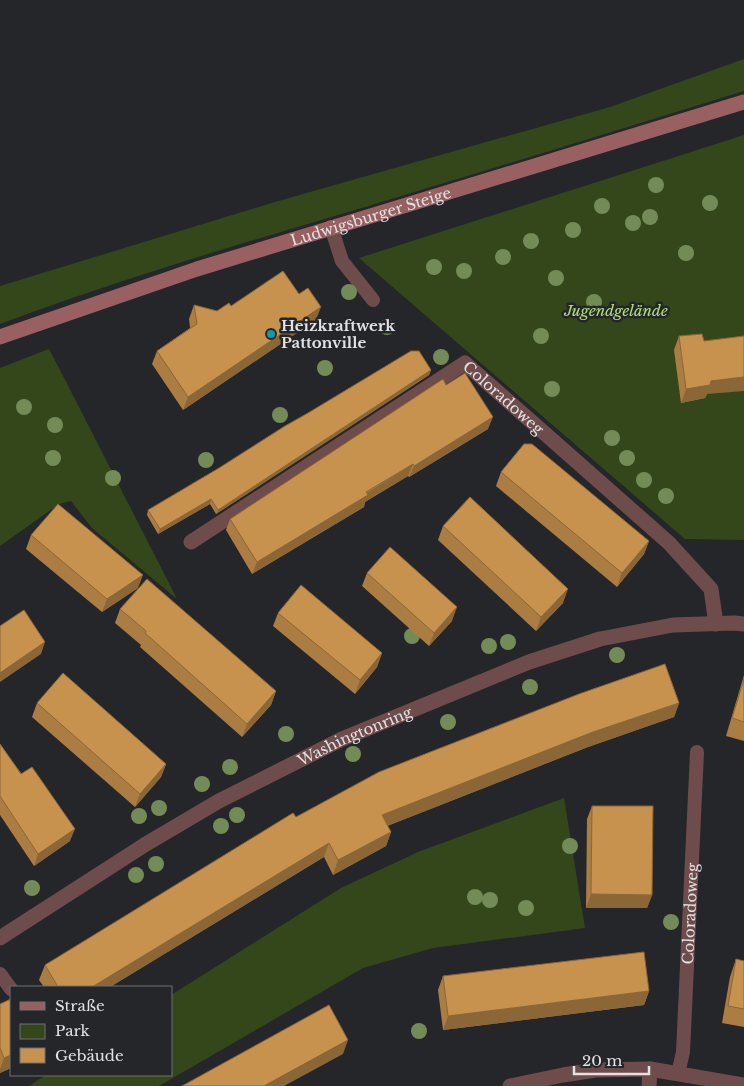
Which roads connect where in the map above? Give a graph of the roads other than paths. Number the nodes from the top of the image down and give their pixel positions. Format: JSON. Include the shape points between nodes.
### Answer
{"nodes":[{"id":1,"x":744,"y":102,"type":"edge"},
{"id":2,"x":331,"y":227,"type":"junction"},
{"id":3,"x":373,"y":300,"type":"dead end"},
{"id":4,"x":0,"y":337,"type":"edge"},
{"id":5,"x":191,"y":542,"type":"dead end"},
{"id":6,"x":716,"y":624,"type":"junction"},
{"id":7,"x":744,"y":624,"type":"edge"},
{"id":8,"x":697,"y":752,"type":"dead end"},
{"id":9,"x":0,"y":938,"type":"edge"},
{"id":10,"x":0,"y":974,"type":"edge"},
{"id":11,"x":10,"y":988,"type":"edge"},
{"id":12,"x":650,"y":1070,"type":"junction"},
{"id":13,"x":678,"y":1074,"type":"junction"},
{"id":14,"x":744,"y":1085,"type":"edge"},
{"id":15,"x":510,"y":1086,"type":"edge"},
{"id":16,"x":650,"y":1086,"type":"edge"}],
"edges":[{"from":1,"to":2,"type":"main road","name":"Ludwigsburger Steige"},
{"from":2,"to":3,"type":"lane","via":[[342,261]]},
{"from":2,"to":4,"type":"main road","name":"Ludwigsburger Steige"},
{"from":5,"to":6,"type":"street","name":"Coloradoweg","via":[[466,363],[669,543],[711,589]]},
{"from":6,"to":7,"type":"street","name":"Washingtonring"},
{"from":6,"to":9,"type":"street","name":"Washingtonring","via":[[674,625],[600,639],[529,662],[342,739],[211,806]]},
{"from":8,"to":13,"type":"lane","name":"Coloradoweg","via":[[683,1052]]},
{"from":10,"to":11,"type":"lane"},
{"from":12,"to":13,"type":"street"},
{"from":12,"to":15,"type":"street","via":[[595,1070]]},
{"from":12,"to":16,"type":"street"},
{"from":13,"to":14,"type":"street"}]}
